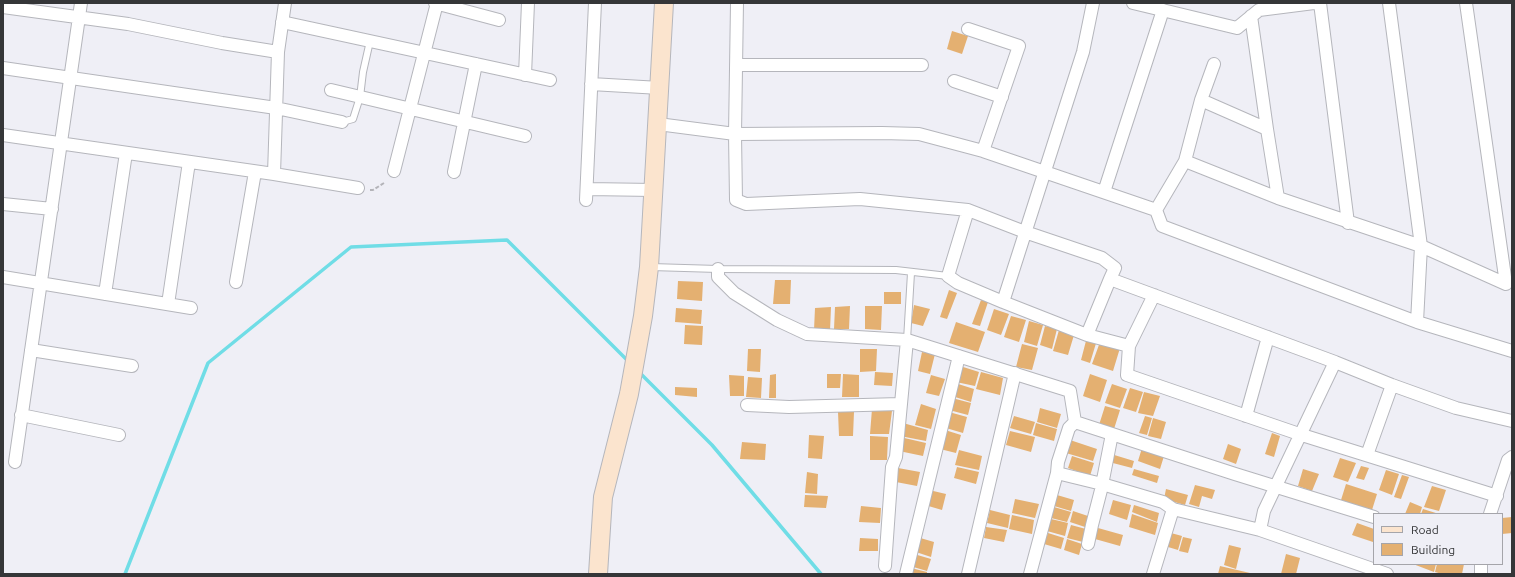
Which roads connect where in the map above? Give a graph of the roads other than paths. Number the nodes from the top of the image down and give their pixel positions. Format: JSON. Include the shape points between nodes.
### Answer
{"nodes":[{"id":1,"x":81,"y":3,"type":"edge"},
{"id":2,"x":285,"y":3,"type":"edge"},
{"id":3,"x":436,"y":3,"type":"edge"},
{"id":4,"x":528,"y":3,"type":"edge"},
{"id":5,"x":595,"y":3,"type":"edge"},
{"id":6,"x":664,"y":3,"type":"edge"},
{"id":7,"x":737,"y":3,"type":"edge"},
{"id":8,"x":1093,"y":3,"type":"edge"},
{"id":9,"x":1133,"y":3,"type":"edge"},
{"id":10,"x":1314,"y":3,"type":"edge"},
{"id":11,"x":1320,"y":3,"type":"edge"},
{"id":12,"x":1389,"y":3,"type":"edge"},
{"id":13,"x":1466,"y":3,"type":"edge"},
{"id":14,"x":3,"y":7,"type":"edge"},
{"id":15,"x":1163,"y":10,"type":"junction"},
{"id":16,"x":1257,"y":10,"type":"edge"},
{"id":17,"x":80,"y":18,"type":"junction"},
{"id":18,"x":499,"y":20,"type":"dead end"},
{"id":19,"x":282,"y":22,"type":"junction"},
{"id":20,"x":968,"y":29,"type":"dead end"},
{"id":21,"x":370,"y":41,"type":"junction"},
{"id":22,"x":278,"y":52,"type":"junction"},
{"id":23,"x":424,"y":53,"type":"junction"},
{"id":24,"x":476,"y":64,"type":"junction"},
{"id":25,"x":1214,"y":64,"type":"dead end"},
{"id":26,"x":922,"y":65,"type":"dead end"},
{"id":27,"x":736,"y":66,"type":"junction"},
{"id":28,"x":3,"y":68,"type":"edge"},
{"id":29,"x":525,"y":75,"type":"junction"},
{"id":30,"x":71,"y":78,"type":"junction"},
{"id":31,"x":550,"y":80,"type":"dead end"},
{"id":32,"x":954,"y":81,"type":"dead end"},
{"id":33,"x":591,"y":84,"type":"junction"},
{"id":34,"x":660,"y":88,"type":"junction"},
{"id":35,"x":331,"y":90,"type":"dead end"},
{"id":36,"x":360,"y":97,"type":"junction"},
{"id":37,"x":1002,"y":97,"type":"junction"},
{"id":38,"x":1201,"y":100,"type":"junction"},
{"id":39,"x":276,"y":108,"type":"junction"},
{"id":40,"x":410,"y":109,"type":"junction"},
{"id":41,"x":342,"y":122,"type":"joint"},
{"id":42,"x":464,"y":122,"type":"junction"},
{"id":43,"x":658,"y":124,"type":"junction"},
{"id":44,"x":1267,"y":128,"type":"junction"},
{"id":45,"x":735,"y":134,"type":"junction"},
{"id":46,"x":3,"y":135,"type":"edge"},
{"id":47,"x":525,"y":136,"type":"dead end"},
{"id":48,"x":61,"y":144,"type":"junction"},
{"id":49,"x":983,"y":150,"type":"junction"},
{"id":50,"x":126,"y":153,"type":"junction"},
{"id":51,"x":1185,"y":161,"type":"junction"},
{"id":52,"x":189,"y":162,"type":"junction"},
{"id":53,"x":394,"y":171,"type":"dead end"},
{"id":54,"x":1044,"y":171,"type":"junction"},
{"id":55,"x":255,"y":172,"type":"junction"},
{"id":56,"x":454,"y":172,"type":"dead end"},
{"id":57,"x":274,"y":174,"type":"junction"},
{"id":58,"x":358,"y":188,"type":"road end"},
{"id":59,"x":654,"y":190,"type":"junction"},
{"id":60,"x":1104,"y":192,"type":"junction"},
{"id":61,"x":1278,"y":198,"type":"junction"},
{"id":62,"x":3,"y":204,"type":"edge"},
{"id":63,"x":52,"y":209,"type":"junction"},
{"id":64,"x":968,"y":210,"type":"junction"},
{"id":65,"x":1156,"y":210,"type":"junction"},
{"id":66,"x":1348,"y":223,"type":"junction"},
{"id":67,"x":1025,"y":232,"type":"junction"},
{"id":68,"x":1421,"y":246,"type":"junction"},
{"id":69,"x":649,"y":267,"type":"junction"},
{"id":70,"x":718,"y":269,"type":"junction"},
{"id":71,"x":911,"y":273,"type":"junction"},
{"id":72,"x":948,"y":276,"type":"junction"},
{"id":73,"x":3,"y":277,"type":"edge"},
{"id":74,"x":1110,"y":278,"type":"junction"},
{"id":75,"x":236,"y":282,"type":"dead end"},
{"id":76,"x":41,"y":283,"type":"junction"},
{"id":77,"x":1509,"y":285,"type":"edge"},
{"id":78,"x":105,"y":294,"type":"junction"},
{"id":79,"x":1154,"y":295,"type":"junction"},
{"id":80,"x":1003,"y":302,"type":"junction"},
{"id":81,"x":168,"y":304,"type":"junction"},
{"id":82,"x":191,"y":308,"type":"dead end"},
{"id":83,"x":1417,"y":322,"type":"junction"},
{"id":84,"x":1087,"y":335,"type":"junction"},
{"id":85,"x":1268,"y":337,"type":"junction"},
{"id":86,"x":907,"y":340,"type":"junction"},
{"id":87,"x":1129,"y":346,"type":"junction"},
{"id":88,"x":31,"y":350,"type":"junction"},
{"id":89,"x":1512,"y":351,"type":"edge"},
{"id":90,"x":959,"y":356,"type":"junction"},
{"id":91,"x":1335,"y":362,"type":"junction"},
{"id":92,"x":132,"y":366,"type":"dead end"},
{"id":93,"x":1015,"y":373,"type":"junction"},
{"id":94,"x":1392,"y":386,"type":"junction"},
{"id":95,"x":747,"y":404,"type":"dead end"},
{"id":96,"x":900,"y":404,"type":"junction"},
{"id":97,"x":22,"y":415,"type":"junction"},
{"id":98,"x":1246,"y":416,"type":"junction"},
{"id":99,"x":1512,"y":421,"type":"edge"},
{"id":100,"x":1075,"y":422,"type":"junction"},
{"id":101,"x":1112,"y":434,"type":"junction"},
{"id":102,"x":1300,"y":434,"type":"junction"},
{"id":103,"x":119,"y":435,"type":"dead end"},
{"id":104,"x":1367,"y":455,"type":"junction"},
{"id":105,"x":1512,"y":457,"type":"edge"},
{"id":106,"x":15,"y":462,"type":"dead end"},
{"id":107,"x":1057,"y":473,"type":"junction"},
{"id":108,"x":1102,"y":484,"type":"junction"},
{"id":109,"x":1276,"y":486,"type":"junction"},
{"id":110,"x":1496,"y":496,"type":"junction"},
{"id":111,"x":1173,"y":508,"type":"junction"},
{"id":112,"x":1490,"y":513,"type":"edge"},
{"id":113,"x":1373,"y":517,"type":"edge"},
{"id":114,"x":1260,"y":530,"type":"junction"},
{"id":115,"x":1088,"y":544,"type":"dead end"},
{"id":116,"x":885,"y":566,"type":"dead end"},
{"id":117,"x":598,"y":574,"type":"edge"},
{"id":118,"x":906,"y":574,"type":"edge"},
{"id":119,"x":968,"y":574,"type":"edge"},
{"id":120,"x":1030,"y":574,"type":"edge"},
{"id":121,"x":1153,"y":574,"type":"edge"},
{"id":122,"x":1386,"y":574,"type":"edge"}],
"edges":[{"from":1,"to":17,"type":"street"},
{"from":2,"to":19,"type":"street"},
{"from":3,"to":18,"type":"street"},
{"from":3,"to":23,"type":"street"},
{"from":4,"to":29,"type":"street"},
{"from":5,"to":33,"type":"street"},
{"from":6,"to":34,"type":"street"},
{"from":7,"to":27,"type":"street"},
{"from":8,"to":54,"type":"street","via":[[1083,52]]},
{"from":9,"to":15,"type":"street"},
{"from":10,"to":16,"type":"street"},
{"from":11,"to":66,"type":"street"},
{"from":12,"to":68,"type":"street"},
{"from":13,"to":77,"type":"street"},
{"from":14,"to":17,"type":"street"},
{"from":15,"to":16,"type":"street","via":[[1237,28]]},
{"from":15,"to":60,"type":"street"},
{"from":16,"to":44,"type":"street"},
{"from":17,"to":22,"type":"street","via":[[128,24]]},
{"from":17,"to":30,"type":"street"},
{"from":19,"to":21,"type":"street"},
{"from":19,"to":22,"type":"street"},
{"from":20,"to":37,"type":"street","via":[[1019,46]]},
{"from":21,"to":23,"type":"street"},
{"from":21,"to":36,"type":"lane"},
{"from":22,"to":39,"type":"street"},
{"from":23,"to":24,"type":"street"},
{"from":23,"to":40,"type":"street"},
{"from":24,"to":29,"type":"street"},
{"from":24,"to":42,"type":"street"},
{"from":25,"to":38,"type":"street"},
{"from":26,"to":27,"type":"street"},
{"from":27,"to":45,"type":"street"},
{"from":28,"to":30,"type":"street"},
{"from":29,"to":31,"type":"street"},
{"from":30,"to":39,"type":"street"},
{"from":30,"to":48,"type":"street"},
{"from":32,"to":37,"type":"street"},
{"from":33,"to":34,"type":"street"},
{"from":33,"to":59,"type":"street","via":[[586,194]]},
{"from":34,"to":43,"type":"street"},
{"from":35,"to":36,"type":"street"},
{"from":36,"to":40,"type":"street"},
{"from":36,"to":41,"type":"lane","via":[[352,119]]},
{"from":37,"to":49,"type":"street"},
{"from":38,"to":44,"type":"street"},
{"from":38,"to":51,"type":"street"},
{"from":39,"to":41,"type":"street"},
{"from":39,"to":57,"type":"street"},
{"from":40,"to":42,"type":"street"},
{"from":40,"to":53,"type":"street"},
{"from":42,"to":47,"type":"street"},
{"from":42,"to":56,"type":"street"},
{"from":43,"to":45,"type":"street"},
{"from":43,"to":59,"type":"street"},
{"from":44,"to":61,"type":"street"},
{"from":45,"to":49,"type":"street","via":[[919,134]]},
{"from":45,"to":64,"type":"street","via":[[736,200],[746,204],[860,199]]},
{"from":46,"to":48,"type":"street"},
{"from":48,"to":50,"type":"street"},
{"from":48,"to":63,"type":"street"},
{"from":49,"to":54,"type":"street"},
{"from":50,"to":52,"type":"street"},
{"from":50,"to":78,"type":"street"},
{"from":51,"to":61,"type":"street"},
{"from":51,"to":65,"type":"street"},
{"from":52,"to":55,"type":"street"},
{"from":52,"to":81,"type":"street"},
{"from":54,"to":60,"type":"street"},
{"from":54,"to":67,"type":"street"},
{"from":55,"to":57,"type":"street"},
{"from":55,"to":75,"type":"street"},
{"from":57,"to":58,"type":"street"},
{"from":59,"to":69,"type":"street"},
{"from":60,"to":65,"type":"street"},
{"from":61,"to":66,"type":"street"},
{"from":62,"to":63,"type":"street"},
{"from":63,"to":76,"type":"street"},
{"from":64,"to":67,"type":"street"},
{"from":64,"to":72,"type":"street"},
{"from":65,"to":83,"type":"street","via":[[1162,226]]},
{"from":66,"to":68,"type":"street"},
{"from":67,"to":74,"type":"street","via":[[1102,258],[1115,268]]},
{"from":67,"to":80,"type":"street"},
{"from":68,"to":77,"type":"street"},
{"from":68,"to":83,"type":"street"},
{"from":69,"to":70,"type":"lane"},
{"from":69,"to":117,"type":"street","via":[[629,394],[603,497]]},
{"from":70,"to":71,"type":"lane","via":[[896,270]]},
{"from":70,"to":86,"type":"street","via":[[718,277],[734,293],[807,334]]},
{"from":71,"to":72,"type":"lane"},
{"from":71,"to":86,"type":"lane"},
{"from":72,"to":80,"type":"street","via":[[958,283]]},
{"from":73,"to":76,"type":"street"},
{"from":74,"to":79,"type":"street"},
{"from":74,"to":84,"type":"street"},
{"from":76,"to":78,"type":"street"},
{"from":76,"to":88,"type":"street"},
{"from":78,"to":81,"type":"street"},
{"from":79,"to":85,"type":"street"},
{"from":79,"to":87,"type":"street"},
{"from":80,"to":84,"type":"street"},
{"from":81,"to":82,"type":"street"},
{"from":83,"to":89,"type":"street"},
{"from":84,"to":87,"type":"street"},
{"from":85,"to":91,"type":"street"},
{"from":85,"to":98,"type":"street"},
{"from":86,"to":90,"type":"street"},
{"from":86,"to":96,"type":"street"},
{"from":87,"to":98,"type":"street","via":[[1127,375]]},
{"from":88,"to":92,"type":"street"},
{"from":88,"to":97,"type":"street"},
{"from":90,"to":93,"type":"street"},
{"from":90,"to":118,"type":"street"},
{"from":91,"to":94,"type":"street"},
{"from":91,"to":102,"type":"street"},
{"from":93,"to":100,"type":"street","via":[[1070,391]]},
{"from":93,"to":119,"type":"street"},
{"from":94,"to":99,"type":"street","via":[[1456,408]]},
{"from":94,"to":104,"type":"street"},
{"from":95,"to":96,"type":"street","via":[[789,407]]},
{"from":96,"to":116,"type":"street","via":[[896,457],[892,467]]},
{"from":97,"to":103,"type":"street"},
{"from":97,"to":106,"type":"street"},
{"from":98,"to":102,"type":"street"},
{"from":100,"to":101,"type":"street"},
{"from":100,"to":107,"type":"street","via":[[1070,428],[1058,462]]},
{"from":101,"to":108,"type":"street"},
{"from":101,"to":109,"type":"street"},
{"from":102,"to":104,"type":"street"},
{"from":102,"to":109,"type":"street"},
{"from":104,"to":110,"type":"street"},
{"from":105,"to":110,"type":"street","via":[[1508,460]]},
{"from":107,"to":108,"type":"street"},
{"from":107,"to":120,"type":"street"},
{"from":108,"to":111,"type":"street","via":[[1163,502]]},
{"from":108,"to":115,"type":"street"},
{"from":109,"to":113,"type":"street"},
{"from":109,"to":114,"type":"street","via":[[1264,510]]},
{"from":110,"to":112,"type":"street"},
{"from":111,"to":114,"type":"street"},
{"from":111,"to":121,"type":"street"},
{"from":114,"to":122,"type":"street"}]}
